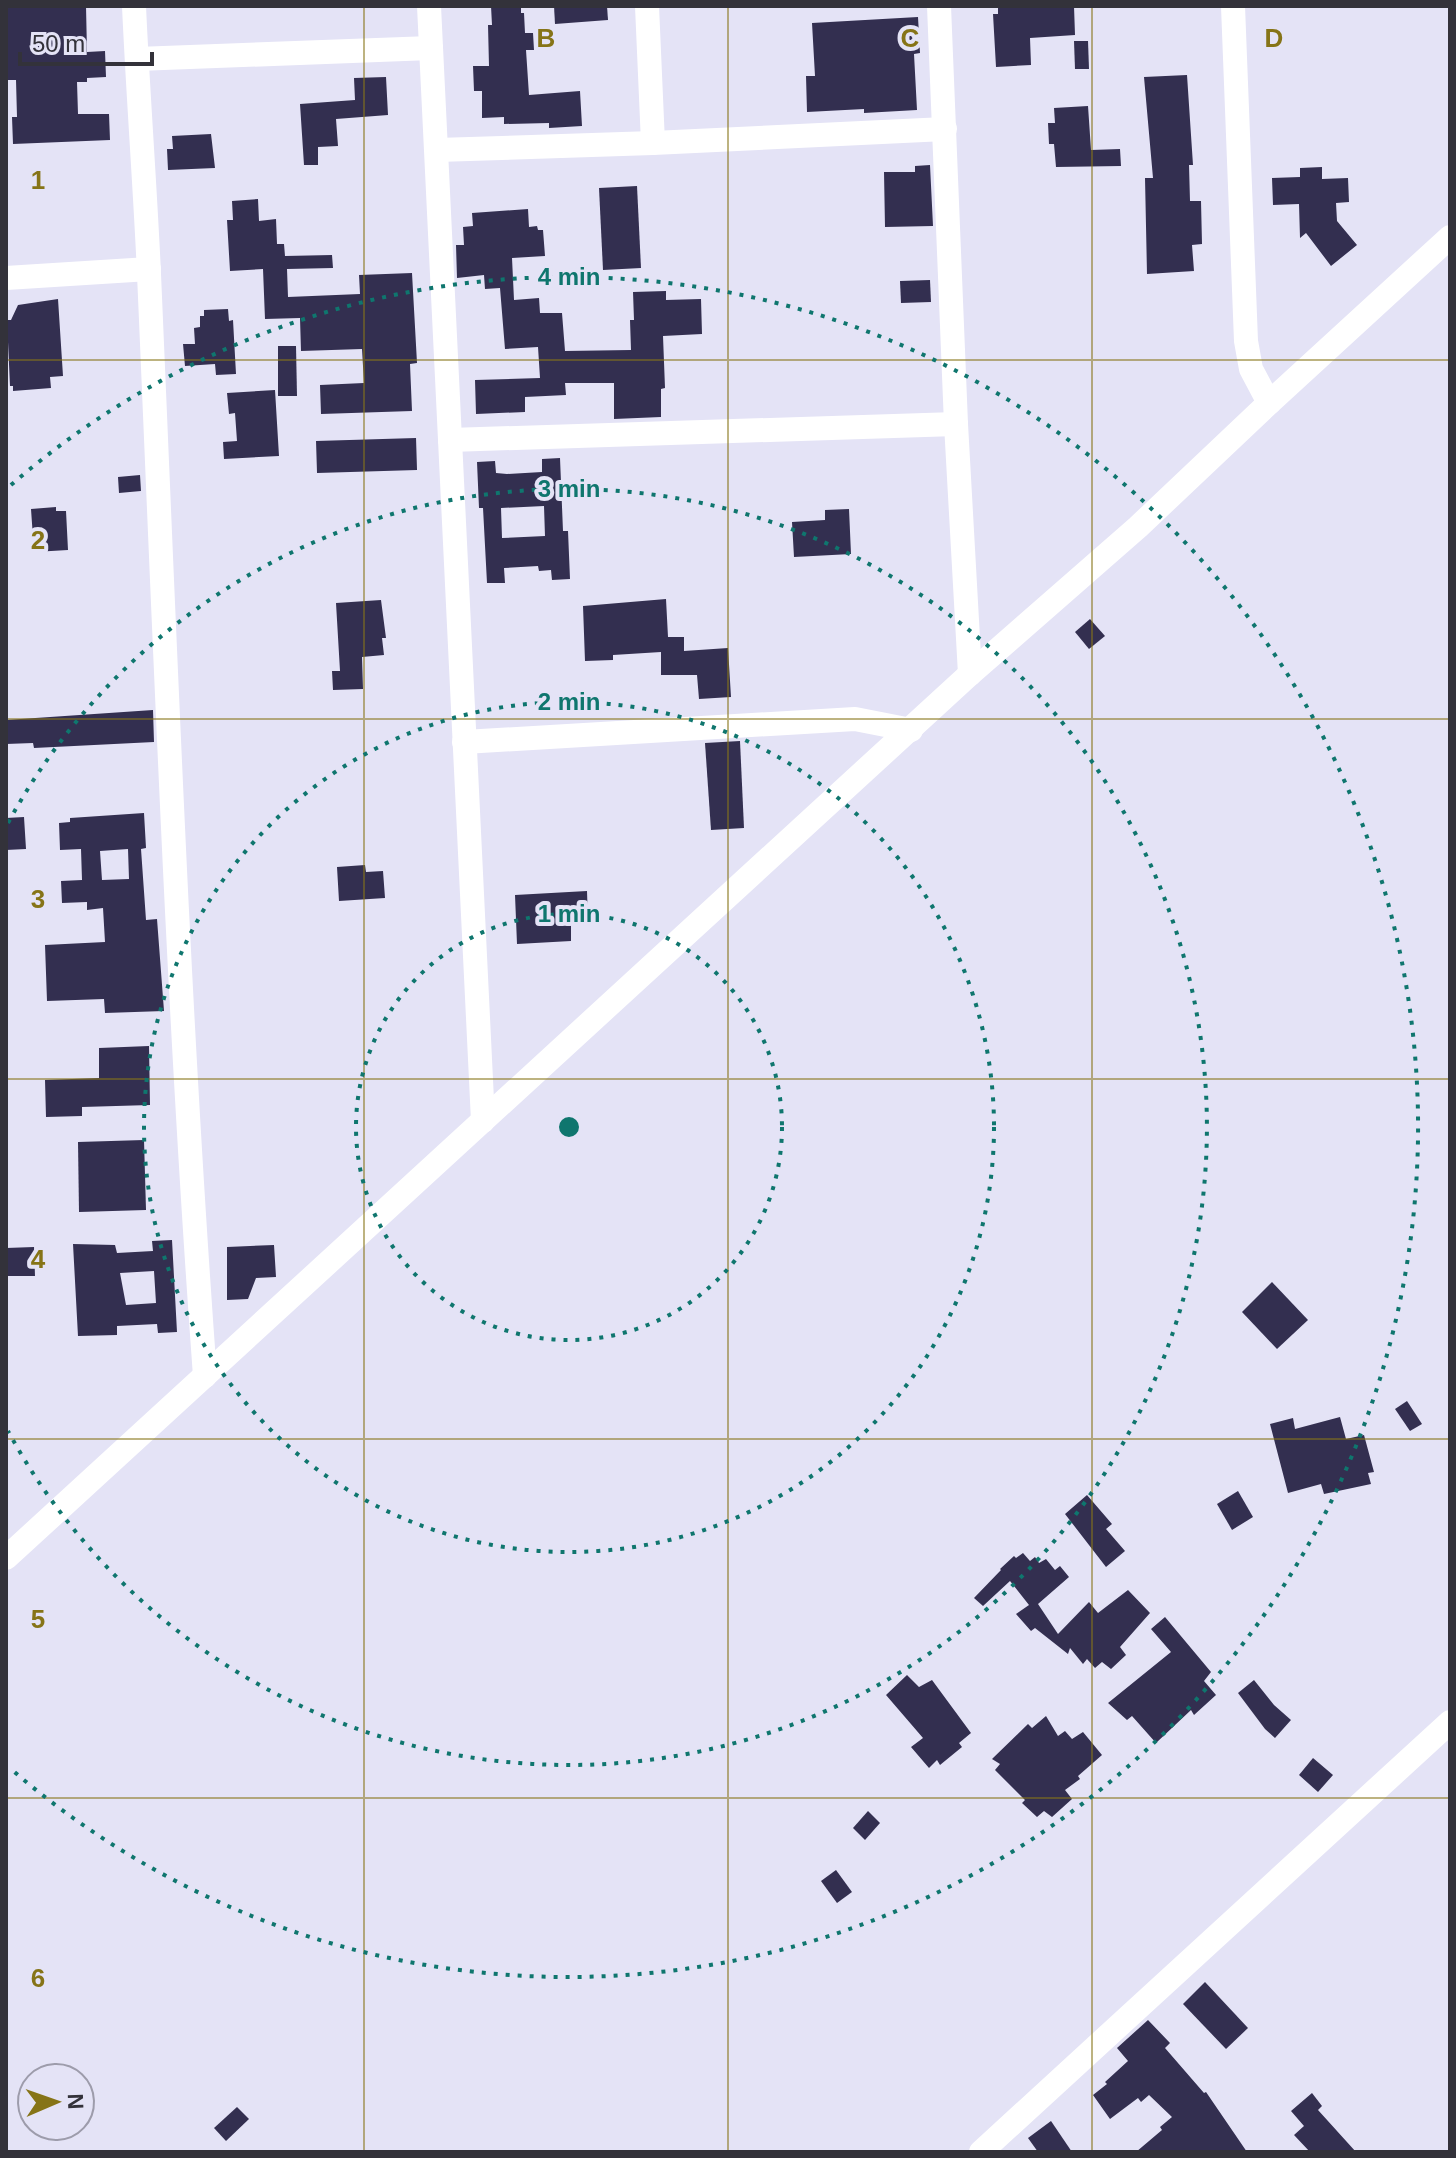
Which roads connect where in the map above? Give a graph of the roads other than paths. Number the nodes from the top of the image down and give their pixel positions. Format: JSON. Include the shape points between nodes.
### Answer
{"nodes":[{"id":1,"x":134,"y":6,"type":"edge"},
{"id":2,"x":429,"y":6,"type":"edge"},
{"id":3,"x":647,"y":6,"type":"edge"},
{"id":4,"x":939,"y":6,"type":"edge"},
{"id":5,"x":1233,"y":6,"type":"edge"},
{"id":6,"x":431,"y":48,"type":"junction"},
{"id":7,"x":137,"y":59,"type":"junction"},
{"id":8,"x":945,"y":129,"type":"junction"},
{"id":9,"x":653,"y":143,"type":"junction"},
{"id":10,"x":437,"y":150,"type":"junction"},
{"id":11,"x":1450,"y":237,"type":"edge"},
{"id":12,"x":149,"y":269,"type":"junction"},
{"id":13,"x":6,"y":278,"type":"edge"},
{"id":14,"x":1269,"y":403,"type":"junction"},
{"id":15,"x":956,"y":424,"type":"junction"},
{"id":16,"x":450,"y":440,"type":"junction"},
{"id":17,"x":970,"y":674,"type":"junction"},
{"id":18,"x":911,"y":730,"type":"junction"},
{"id":19,"x":464,"y":742,"type":"junction"},
{"id":20,"x":483,"y":1121,"type":"junction"},
{"id":21,"x":205,"y":1376,"type":"junction"},
{"id":22,"x":6,"y":1558,"type":"edge"},
{"id":23,"x":1450,"y":1722,"type":"edge"},
{"id":24,"x":981,"y":2152,"type":"edge"}],
"edges":[{"from":1,"to":7,"type":"street"},
{"from":2,"to":6,"type":"street"},
{"from":3,"to":9,"type":"street"},
{"from":4,"to":8,"type":"street"},
{"from":5,"to":14,"type":"street","via":[[1246,341],[1251,369]]},
{"from":6,"to":7,"type":"street"},
{"from":6,"to":10,"type":"street"},
{"from":7,"to":12,"type":"street"},
{"from":8,"to":9,"type":"street"},
{"from":8,"to":15,"type":"street"},
{"from":9,"to":10,"type":"street"},
{"from":10,"to":16,"type":"street"},
{"from":11,"to":14,"type":"street"},
{"from":12,"to":13,"type":"street"},
{"from":12,"to":21,"type":"street","via":[[173,836]]},
{"from":14,"to":17,"type":"street"},
{"from":15,"to":16,"type":"street"},
{"from":15,"to":17,"type":"street"},
{"from":16,"to":19,"type":"street"},
{"from":17,"to":18,"type":"street"},
{"from":18,"to":19,"type":"street","via":[[855,719]]},
{"from":18,"to":20,"type":"street"},
{"from":19,"to":20,"type":"street"},
{"from":20,"to":21,"type":"street"},
{"from":21,"to":22,"type":"street"},
{"from":23,"to":24,"type":"street"}]}
